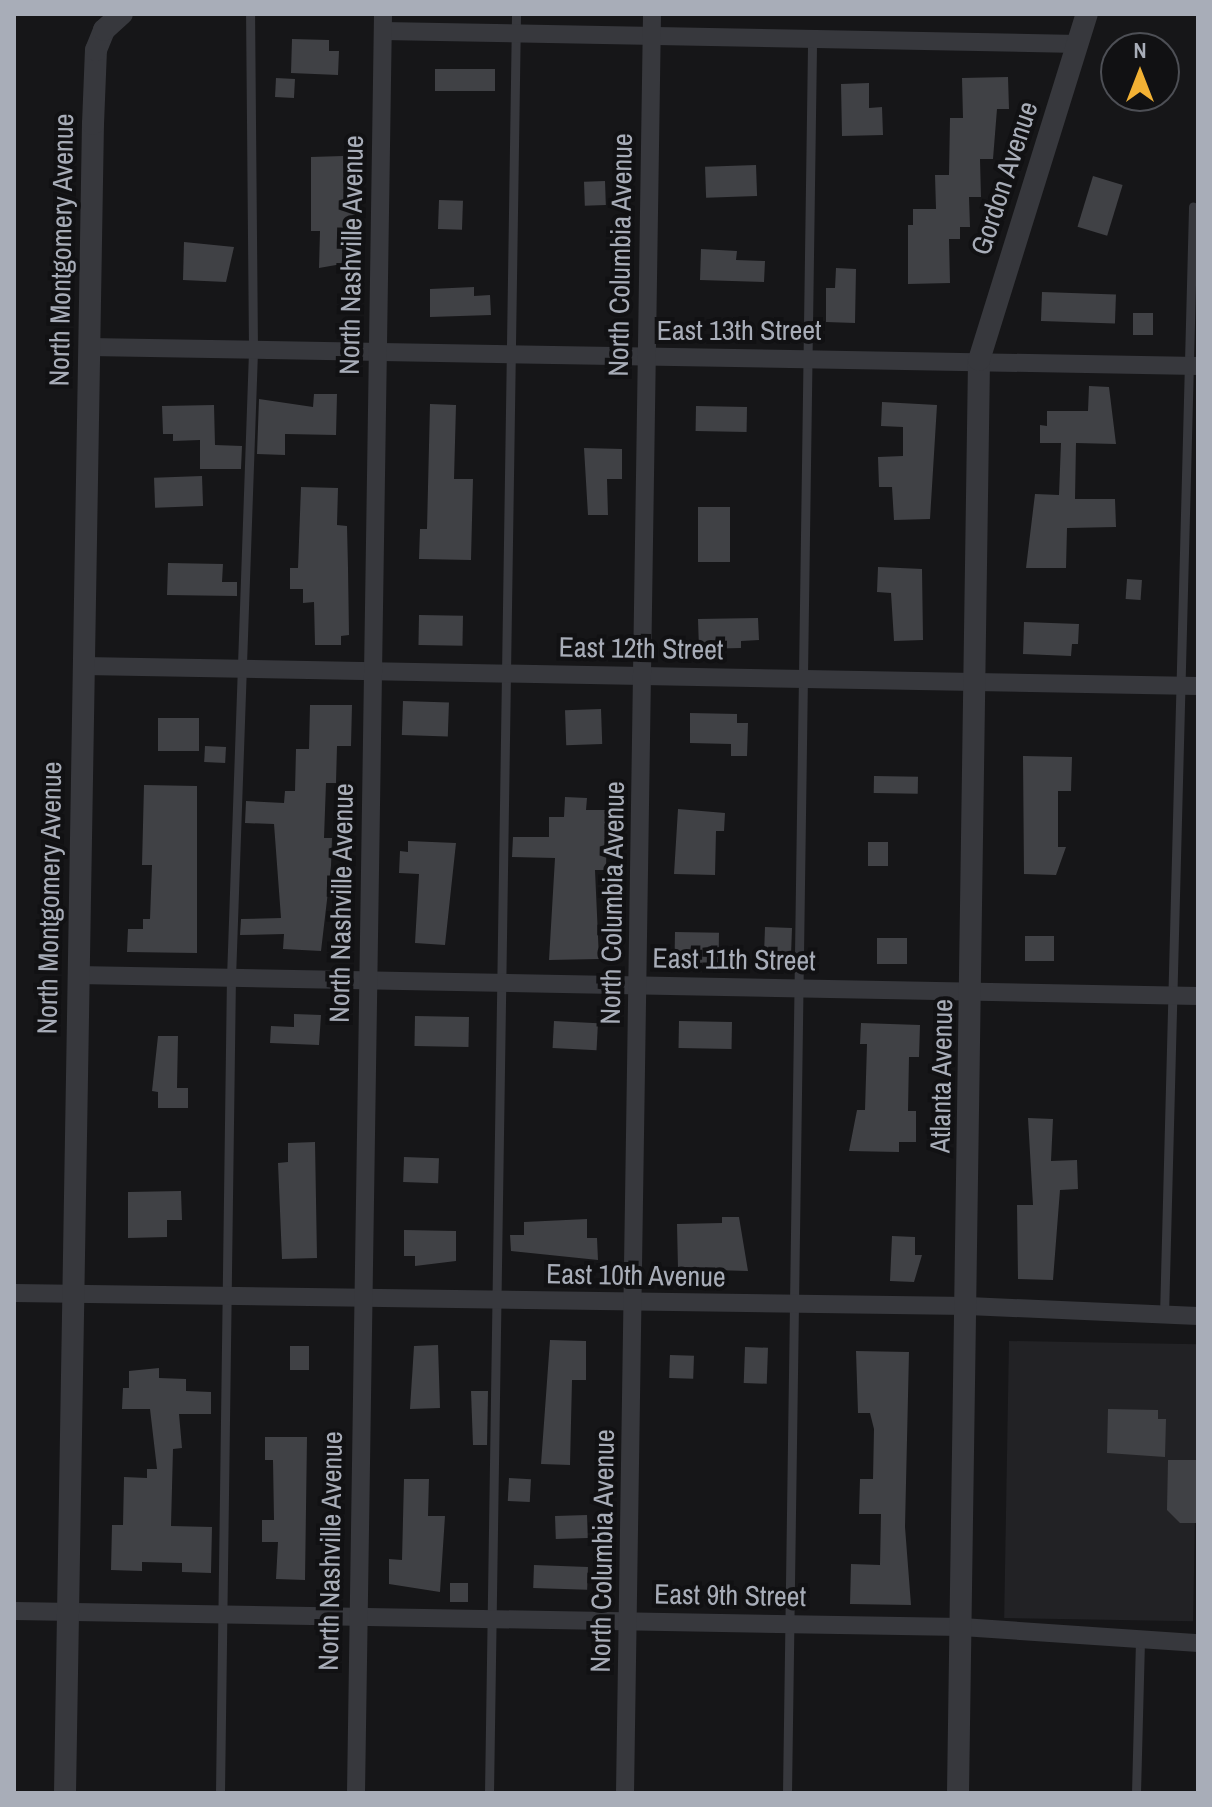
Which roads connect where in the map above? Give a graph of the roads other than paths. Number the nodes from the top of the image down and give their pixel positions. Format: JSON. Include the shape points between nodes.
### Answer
{"nodes":[{"id":1,"x":122,"y":14,"type":"edge"},
{"id":2,"x":250,"y":14,"type":"edge"},
{"id":3,"x":516,"y":14,"type":"edge"},
{"id":4,"x":652,"y":14,"type":"edge"},
{"id":5,"x":1087,"y":14,"type":"edge"},
{"id":6,"x":383,"y":23,"type":"edge"},
{"id":7,"x":516,"y":34,"type":"junction"},
{"id":8,"x":652,"y":41,"type":"junction"},
{"id":9,"x":812,"y":41,"type":"junction"},
{"id":10,"x":1079,"y":44,"type":"junction"},
{"id":11,"x":1193,"y":206,"type":"dead end"},
{"id":12,"x":89,"y":347,"type":"junction"},
{"id":13,"x":253,"y":350,"type":"junction"},
{"id":14,"x":377,"y":352,"type":"junction"},
{"id":15,"x":513,"y":357,"type":"junction"},
{"id":16,"x":808,"y":357,"type":"junction"},
{"id":17,"x":647,"y":358,"type":"junction"},
{"id":18,"x":979,"y":360,"type":"junction"},
{"id":19,"x":1193,"y":366,"type":"edge"},
{"id":20,"x":84,"y":666,"type":"junction"},
{"id":21,"x":242,"y":671,"type":"junction"},
{"id":22,"x":374,"y":672,"type":"junction"},
{"id":23,"x":506,"y":674,"type":"junction"},
{"id":24,"x":643,"y":676,"type":"junction"},
{"id":25,"x":804,"y":679,"type":"junction"},
{"id":26,"x":977,"y":681,"type":"junction"},
{"id":27,"x":1179,"y":685,"type":"junction"},
{"id":28,"x":1198,"y":686,"type":"edge"},
{"id":29,"x":77,"y":975,"type":"junction"},
{"id":30,"x":231,"y":978,"type":"junction"},
{"id":31,"x":367,"y":981,"type":"junction"},
{"id":32,"x":501,"y":984,"type":"junction"},
{"id":33,"x":640,"y":985,"type":"junction"},
{"id":34,"x":798,"y":989,"type":"junction"},
{"id":35,"x":973,"y":990,"type":"junction"},
{"id":36,"x":1177,"y":995,"type":"junction"},
{"id":37,"x":1198,"y":996,"type":"edge"},
{"id":38,"x":14,"y":1293,"type":"edge"},
{"id":39,"x":73,"y":1294,"type":"junction"},
{"id":40,"x":227,"y":1297,"type":"junction"},
{"id":41,"x":363,"y":1298,"type":"junction"},
{"id":42,"x":495,"y":1301,"type":"junction"},
{"id":43,"x":637,"y":1302,"type":"junction"},
{"id":44,"x":790,"y":1305,"type":"junction"},
{"id":45,"x":968,"y":1306,"type":"junction"},
{"id":46,"x":1164,"y":1316,"type":"junction"},
{"id":47,"x":1198,"y":1316,"type":"edge"},
{"id":48,"x":14,"y":1611,"type":"edge"},
{"id":49,"x":68,"y":1611,"type":"junction"},
{"id":50,"x":222,"y":1615,"type":"junction"},
{"id":51,"x":356,"y":1616,"type":"junction"},
{"id":52,"x":494,"y":1620,"type":"junction"},
{"id":53,"x":628,"y":1622,"type":"junction"},
{"id":54,"x":789,"y":1624,"type":"junction"},
{"id":55,"x":962,"y":1627,"type":"junction"},
{"id":56,"x":1140,"y":1642,"type":"junction"},
{"id":57,"x":1198,"y":1643,"type":"edge"},
{"id":58,"x":65,"y":1793,"type":"edge"},
{"id":59,"x":220,"y":1793,"type":"edge"},
{"id":60,"x":356,"y":1793,"type":"edge"},
{"id":61,"x":489,"y":1793,"type":"edge"},
{"id":62,"x":625,"y":1793,"type":"edge"},
{"id":63,"x":787,"y":1793,"type":"edge"},
{"id":64,"x":958,"y":1793,"type":"edge"},
{"id":65,"x":1136,"y":1793,"type":"edge"}],
"edges":[{"from":1,"to":12,"type":"street","name":"North Montgomery Avenue","via":[[104,30],[96,50]]},
{"from":2,"to":13,"type":"lane"},
{"from":3,"to":7,"type":"lane"},
{"from":4,"to":8,"type":"street","name":"North Columbia Avenue"},
{"from":5,"to":10,"type":"street","name":"Gordon Avenue"},
{"from":6,"to":7,"type":"street"},
{"from":6,"to":14,"type":"street","name":"North Nashville Avenue"},
{"from":7,"to":8,"type":"street"},
{"from":7,"to":15,"type":"lane"},
{"from":8,"to":9,"type":"street"},
{"from":8,"to":17,"type":"street","name":"North Columbia Avenue"},
{"from":9,"to":10,"type":"street"},
{"from":9,"to":16,"type":"lane"},
{"from":10,"to":18,"type":"street","name":"Gordon Avenue","via":[[986,322]]},
{"from":11,"to":19,"type":"lane"},
{"from":12,"to":13,"type":"street","name":"East 13th Street"},
{"from":12,"to":20,"type":"street","name":"North Montgomery Avenue"},
{"from":13,"to":14,"type":"street","name":"East 13th Street"},
{"from":13,"to":21,"type":"lane"},
{"from":14,"to":15,"type":"street","name":"East 13th Street"},
{"from":14,"to":22,"type":"street","name":"North Nashville Avenue"},
{"from":15,"to":17,"type":"street","name":"East 13th Street"},
{"from":15,"to":23,"type":"lane"},
{"from":16,"to":17,"type":"street","name":"East 13th Street"},
{"from":16,"to":18,"type":"street","name":"East 13th Street"},
{"from":16,"to":25,"type":"lane"},
{"from":17,"to":24,"type":"street","name":"North Columbia Avenue"},
{"from":18,"to":19,"type":"street","name":"East 13th Street"},
{"from":18,"to":26,"type":"street","name":"Atlanta Avenue"},
{"from":19,"to":27,"type":"lane"},
{"from":20,"to":21,"type":"street","name":"East 12th Street"},
{"from":20,"to":29,"type":"street","name":"North Montgomery Avenue"},
{"from":21,"to":22,"type":"street","name":"East 12th Street"},
{"from":21,"to":30,"type":"lane"},
{"from":22,"to":23,"type":"street","name":"East 12th Street"},
{"from":22,"to":31,"type":"street","name":"North Nashville Avenue"},
{"from":23,"to":24,"type":"street","name":"East 12th Street"},
{"from":23,"to":32,"type":"lane"},
{"from":24,"to":25,"type":"street","name":"East 12th Street"},
{"from":24,"to":33,"type":"street","name":"North Columbia Avenue"},
{"from":25,"to":26,"type":"street","name":"East 12th Street"},
{"from":25,"to":34,"type":"lane"},
{"from":26,"to":27,"type":"street","name":"East 12th Street"},
{"from":26,"to":35,"type":"street","name":"Atlanta Avenue"},
{"from":27,"to":28,"type":"street","name":"East 12th Street"},
{"from":27,"to":36,"type":"lane"},
{"from":29,"to":30,"type":"street","name":"East 11th Street"},
{"from":29,"to":39,"type":"street","name":"North Montgomery Avenue"},
{"from":30,"to":31,"type":"street","name":"East 11th Street"},
{"from":30,"to":40,"type":"lane"},
{"from":31,"to":32,"type":"street","name":"East 11th Street"},
{"from":31,"to":41,"type":"street","name":"North Nashville Avenue"},
{"from":32,"to":33,"type":"street","name":"East 11th Street"},
{"from":32,"to":42,"type":"lane"},
{"from":33,"to":34,"type":"street","name":"East 11th Street"},
{"from":33,"to":43,"type":"street","name":"North Columbia Avenue"},
{"from":34,"to":35,"type":"street","name":"East 11th Street"},
{"from":34,"to":44,"type":"lane"},
{"from":35,"to":36,"type":"street","name":"East 11th Street"},
{"from":35,"to":45,"type":"street","name":"Atlanta Avenue"},
{"from":36,"to":37,"type":"street","name":"East 11th Street"},
{"from":36,"to":46,"type":"lane"},
{"from":38,"to":39,"type":"street","name":"East 10th Avenue"},
{"from":39,"to":40,"type":"street","name":"East 10th Avenue"},
{"from":39,"to":49,"type":"street","name":"North Montgomery Avenue"},
{"from":40,"to":41,"type":"street","name":"East 10th Avenue"},
{"from":40,"to":50,"type":"lane"},
{"from":41,"to":42,"type":"street","name":"East 10th Avenue"},
{"from":41,"to":51,"type":"street","name":"North Nashville Avenue"},
{"from":42,"to":43,"type":"street","name":"East 10th Avenue"},
{"from":42,"to":52,"type":"lane"},
{"from":43,"to":44,"type":"street","name":"East 10th Avenue"},
{"from":43,"to":53,"type":"street","name":"North Columbia Avenue"},
{"from":44,"to":45,"type":"street","name":"East 10th Avenue"},
{"from":44,"to":54,"type":"lane"},
{"from":45,"to":46,"type":"street","name":"East 10th Avenue"},
{"from":45,"to":55,"type":"street","name":"Atlanta Avenue"},
{"from":46,"to":47,"type":"street","name":"East 10th Avenue"},
{"from":48,"to":49,"type":"street","name":"East 9th Street"},
{"from":49,"to":50,"type":"street","name":"East 9th Street"},
{"from":49,"to":58,"type":"street","name":"North Montgomery Avenue"},
{"from":50,"to":51,"type":"street","name":"East 9th Street"},
{"from":50,"to":59,"type":"lane"},
{"from":51,"to":52,"type":"street","name":"East 9th Street"},
{"from":51,"to":60,"type":"street","name":"North Nashville Avenue"},
{"from":52,"to":53,"type":"street","name":"East 9th Street"},
{"from":52,"to":61,"type":"lane"},
{"from":53,"to":54,"type":"street","name":"East 9th Street"},
{"from":53,"to":62,"type":"street","name":"North Columbia Avenue"},
{"from":54,"to":55,"type":"street","name":"East 9th Street"},
{"from":54,"to":63,"type":"lane"},
{"from":55,"to":56,"type":"street","name":"East 9th Street"},
{"from":55,"to":64,"type":"street","name":"Atlanta Avenue"},
{"from":56,"to":57,"type":"street","name":"East 9th Street"},
{"from":56,"to":65,"type":"lane"}]}
